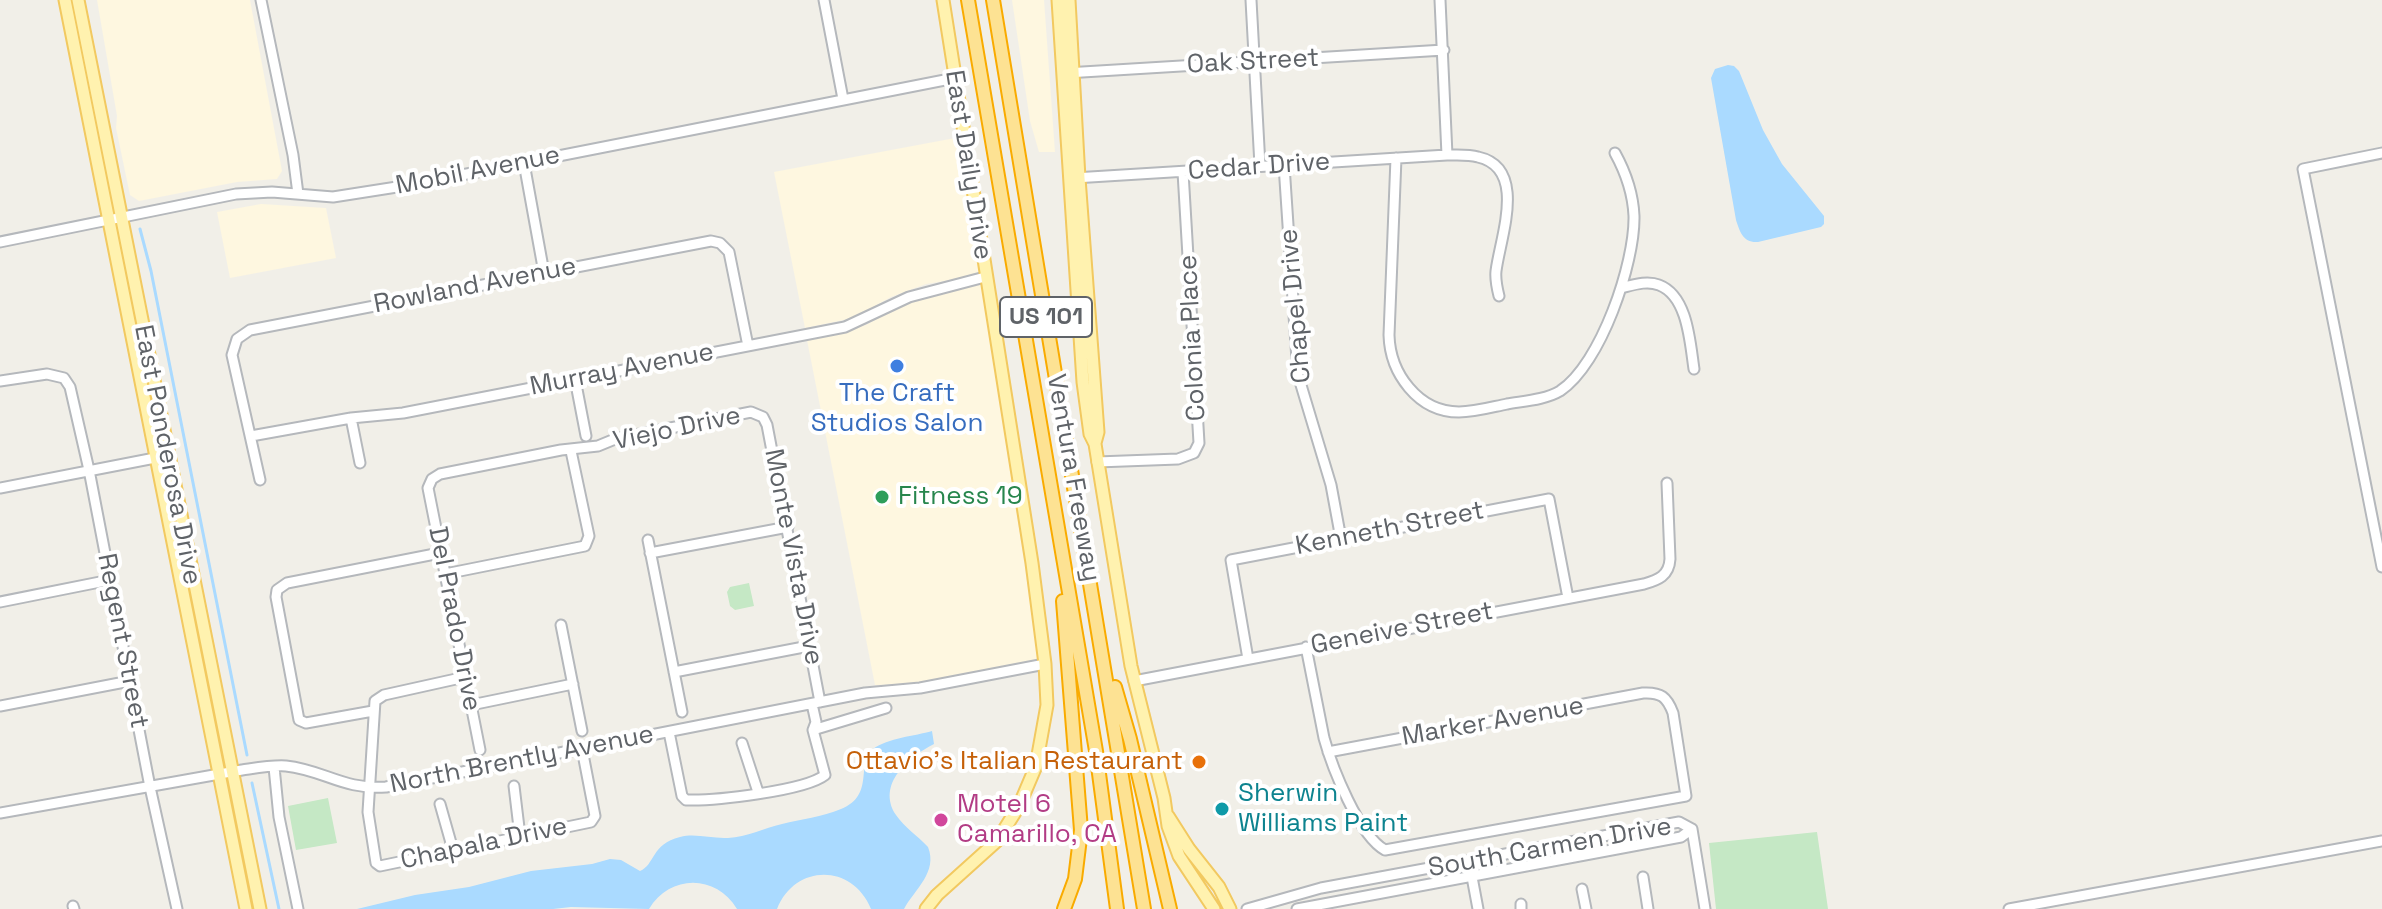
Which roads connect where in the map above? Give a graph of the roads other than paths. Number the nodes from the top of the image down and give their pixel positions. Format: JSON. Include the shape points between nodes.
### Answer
{"nodes":[{"id":1,"x":65,"y":0,"type":"edge"},
{"id":2,"x":78,"y":0,"type":"edge"},
{"id":3,"x":261,"y":0,"type":"edge"},
{"id":4,"x":824,"y":0,"type":"edge"},
{"id":5,"x":943,"y":0,"type":"edge"},
{"id":6,"x":968,"y":0,"type":"edge"},
{"id":7,"x":993,"y":0,"type":"edge"},
{"id":8,"x":1058,"y":0,"type":"edge"},
{"id":9,"x":1069,"y":0,"type":"edge"},
{"id":10,"x":1251,"y":0,"type":"edge"},
{"id":11,"x":1440,"y":0,"type":"edge"},
{"id":12,"x":1444,"y":50,"type":"junction"},
{"id":13,"x":1254,"y":62,"type":"junction"},
{"id":14,"x":1068,"y":73,"type":"junction"},
{"id":15,"x":955,"y":78,"type":"junction"},
{"id":16,"x":843,"y":99,"type":"junction"},
{"id":17,"x":1615,"y":153,"type":"dead end"},
{"id":18,"x":2382,"y":153,"type":"edge"},
{"id":19,"x":1447,"y":155,"type":"junction"},
{"id":20,"x":1396,"y":158,"type":"junction"},
{"id":21,"x":524,"y":163,"type":"junction"},
{"id":22,"x":1284,"y":165,"type":"junction"},
{"id":23,"x":1260,"y":166,"type":"junction"},
{"id":24,"x":1183,"y":172,"type":"junction"},
{"id":25,"x":1074,"y":178,"type":"junction"},
{"id":26,"x":298,"y":194,"type":"junction"},
{"id":27,"x":114,"y":220,"type":"junction"},
{"id":28,"x":0,"y":242,"type":"edge"},
{"id":29,"x":544,"y":273,"type":"junction"},
{"id":30,"x":985,"y":277,"type":"junction"},
{"id":31,"x":1621,"y":288,"type":"junction"},
{"id":32,"x":1499,"y":296,"type":"dead end"},
{"id":33,"x":748,"y":346,"type":"junction"},
{"id":34,"x":1694,"y":369,"type":"dead end"},
{"id":35,"x":575,"y":379,"type":"junction"},
{"id":36,"x":0,"y":381,"type":"edge"},
{"id":37,"x":760,"y":414,"type":"joint"},
{"id":38,"x":351,"y":418,"type":"junction"},
{"id":39,"x":251,"y":436,"type":"junction"},
{"id":40,"x":586,"y":436,"type":"dead end"},
{"id":41,"x":571,"y":451,"type":"junction"},
{"id":42,"x":155,"y":458,"type":"junction"},
{"id":43,"x":1097,"y":462,"type":"junction"},
{"id":44,"x":360,"y":463,"type":"dead end"},
{"id":45,"x":89,"y":470,"type":"junction"},
{"id":46,"x":260,"y":480,"type":"dead end"},
{"id":47,"x":1667,"y":483,"type":"dead end"},
{"id":48,"x":0,"y":488,"type":"edge"},
{"id":49,"x":788,"y":527,"type":"junction"},
{"id":50,"x":1341,"y":539,"type":"junction"},
{"id":51,"x":648,"y":540,"type":"dead end"},
{"id":52,"x":440,"y":553,"type":"junction"},
{"id":53,"x":650,"y":553,"type":"junction"},
{"id":54,"x":1062,"y":558,"type":"junction"},
{"id":55,"x":2382,"y":567,"type":"edge"},
{"id":56,"x":445,"y":574,"type":"junction"},
{"id":57,"x":110,"y":580,"type":"junction"},
{"id":58,"x":1568,"y":598,"type":"junction"},
{"id":59,"x":0,"y":602,"type":"edge"},
{"id":60,"x":561,"y":625,"type":"dead end"},
{"id":61,"x":1099,"y":633,"type":"junction"},
{"id":62,"x":809,"y":646,"type":"junction"},
{"id":63,"x":1306,"y":647,"type":"junction"},
{"id":64,"x":1248,"y":659,"type":"junction"},
{"id":65,"x":1045,"y":664,"type":"junction"},
{"id":66,"x":674,"y":672,"type":"junction"},
{"id":67,"x":465,"y":677,"type":"junction"},
{"id":68,"x":130,"y":681,"type":"junction"},
{"id":69,"x":1134,"y":681,"type":"junction"},
{"id":70,"x":573,"y":684,"type":"junction"},
{"id":71,"x":816,"y":703,"type":"junction"},
{"id":72,"x":471,"y":705,"type":"junction"},
{"id":73,"x":0,"y":706,"type":"edge"},
{"id":74,"x":886,"y":708,"type":"dead end"},
{"id":75,"x":373,"y":711,"type":"junction"},
{"id":76,"x":682,"y":712,"type":"dead end"},
{"id":77,"x":813,"y":730,"type":"junction"},
{"id":78,"x":582,"y":731,"type":"dead end"},
{"id":79,"x":669,"y":732,"type":"junction"},
{"id":80,"x":742,"y":743,"type":"dead end"},
{"id":81,"x":582,"y":749,"type":"junction"},
{"id":82,"x":480,"y":750,"type":"dead end"},
{"id":83,"x":1328,"y":752,"type":"junction"},
{"id":84,"x":274,"y":767,"type":"junction"},
{"id":85,"x":225,"y":773,"type":"junction"},
{"id":86,"x":514,"y":786,"type":"dead end"},
{"id":87,"x":150,"y":787,"type":"junction"},
{"id":88,"x":368,"y":788,"type":"junction"},
{"id":89,"x":758,"y":792,"type":"junction"},
{"id":90,"x":440,"y":804,"type":"dead end"},
{"id":91,"x":0,"y":813,"type":"edge"},
{"id":92,"x":1168,"y":816,"type":"junction"},
{"id":93,"x":1692,"y":829,"type":"junction"},
{"id":94,"x":520,"y":836,"type":"junction"},
{"id":95,"x":2382,"y":841,"type":"edge"},
{"id":96,"x":453,"y":850,"type":"junction"},
{"id":97,"x":1469,"y":861,"type":"junction"},
{"id":98,"x":1472,"y":877,"type":"junction"},
{"id":99,"x":1643,"y":877,"type":"dead end"},
{"id":100,"x":1582,"y":889,"type":"dead end"},
{"id":101,"x":177,"y":909,"type":"edge"},
{"id":102,"x":246,"y":909,"type":"edge"},
{"id":103,"x":260,"y":909,"type":"edge"},
{"id":104,"x":298,"y":909,"type":"edge"},
{"id":105,"x":926,"y":909,"type":"edge"},
{"id":106,"x":1064,"y":909,"type":"edge"},
{"id":107,"x":1117,"y":909,"type":"edge"},
{"id":108,"x":1144,"y":909,"type":"edge"},
{"id":109,"x":1170,"y":909,"type":"edge"},
{"id":110,"x":1214,"y":909,"type":"edge"},
{"id":111,"x":1230,"y":909,"type":"edge"},
{"id":112,"x":1247,"y":909,"type":"edge"},
{"id":113,"x":1297,"y":909,"type":"edge"},
{"id":114,"x":1478,"y":909,"type":"edge"},
{"id":115,"x":1586,"y":909,"type":"edge"},
{"id":116,"x":1648,"y":909,"type":"edge"},
{"id":117,"x":1705,"y":909,"type":"edge"},
{"id":118,"x":2009,"y":909,"type":"edge"}],
"edges":[{"from":1,"to":27,"type":"main road","name":"East Ponderosa Drive"},
{"from":2,"to":27,"type":"main road","name":"East Ponderosa Drive"},
{"from":3,"to":26,"type":"street"},
{"from":4,"to":16,"type":"street"},
{"from":5,"to":15,"type":"main road","name":"East Daily Drive"},
{"from":6,"to":54,"type":"highway","name":"Ventura Freeway","number":"US 101"},
{"from":7,"to":61,"type":"highway","name":"Ventura Freeway","number":"US 101"},
{"from":8,"to":14,"type":"main road"},
{"from":9,"to":14,"type":"main road"},
{"from":10,"to":13,"type":"street"},
{"from":11,"to":12,"type":"street"},
{"from":12,"to":13,"type":"street","name":"Oak Street"},
{"from":12,"to":19,"type":"street"},
{"from":13,"to":14,"type":"street","name":"Oak Street"},
{"from":13,"to":23,"type":"street"},
{"from":14,"to":25,"type":"main road"},
{"from":15,"to":16,"type":"street","name":"Mobil Avenue"},
{"from":15,"to":30,"type":"main road","name":"East Daily Drive"},
{"from":16,"to":21,"type":"street","name":"Mobil Avenue"},
{"from":17,"to":31,"type":"street","via":[[1630,187],[1634,214]]},
{"from":18,"to":55,"type":"street","via":[[2303,169]]},
{"from":19,"to":20,"type":"street","name":"Cedar Drive"},
{"from":19,"to":32,"type":"street","name":"Cedar Drive","via":[[1480,157],[1505,177],[1508,198],[1495,276]]},
{"from":20,"to":22,"type":"street","name":"Cedar Drive"},
{"from":20,"to":31,"type":"street","via":[[1389,343],[1398,374],[1426,402],[1470,412],[1561,390],[1592,354]]},
{"from":21,"to":26,"type":"street","name":"Mobil Avenue","via":[[350,195]]},
{"from":21,"to":29,"type":"street"},
{"from":22,"to":23,"type":"street","name":"Cedar Drive"},
{"from":22,"to":50,"type":"street","name":"Chapel Drive","via":[[1298,375],[1331,485]]},
{"from":23,"to":24,"type":"street","name":"Cedar Drive"},
{"from":24,"to":25,"type":"street","name":"Cedar Drive"},
{"from":24,"to":43,"type":"street","name":"Colonia Place","via":[[1199,443],[1194,453],[1178,459]]},
{"from":25,"to":43,"type":"main road"},
{"from":26,"to":27,"type":"street","name":"Mobil Avenue","via":[[236,194]]},
{"from":27,"to":28,"type":"street","name":"Mobil Avenue"},
{"from":27,"to":42,"type":"main road","name":"East Ponderosa Drive"},
{"from":27,"to":85,"type":"main road","name":"East Ponderosa Drive"},
{"from":29,"to":33,"type":"street","name":"Rowland Avenue","via":[[720,243],[731,258]]},
{"from":29,"to":39,"type":"street","name":"Rowland Avenue","via":[[243,333],[232,355]]},
{"from":30,"to":33,"type":"street","name":"Murray Avenue","via":[[909,297],[845,327]]},
{"from":30,"to":65,"type":"main road","name":"East Daily Drive"},
{"from":31,"to":34,"type":"street","via":[[1654,283],[1669,292],[1684,316]]},
{"from":33,"to":35,"type":"street","name":"Murray Avenue"},
{"from":35,"to":38,"type":"street","name":"Murray Avenue"},
{"from":35,"to":40,"type":"street"},
{"from":36,"to":45,"type":"street","name":"Regent Street","via":[[60,376],[70,387]]},
{"from":37,"to":41,"type":"street","name":"Viejo Drive"},
{"from":37,"to":49,"type":"street","name":"Monte Vista Drive","via":[[767,425]]},
{"from":38,"to":39,"type":"street","name":"Murray Avenue"},
{"from":38,"to":44,"type":"street"},
{"from":39,"to":46,"type":"street"},
{"from":41,"to":52,"type":"street","name":"Del Prado Drive","via":[[432,479],[428,488]]},
{"from":41,"to":56,"type":"street","via":[[589,536],[585,546]]},
{"from":42,"to":45,"type":"street"},
{"from":42,"to":85,"type":"main road","name":"East Ponderosa Drive"},
{"from":43,"to":69,"type":"main road"},
{"from":45,"to":48,"type":"street"},
{"from":45,"to":57,"type":"street","name":"Regent Street"},
{"from":47,"to":58,"type":"street","name":"Geneive Street","via":[[1670,559],[1661,579]]},
{"from":49,"to":53,"type":"street"},
{"from":49,"to":62,"type":"street","name":"Monte Vista Drive"},
{"from":50,"to":58,"type":"street","name":"Kenneth Street","via":[[1549,499]]},
{"from":50,"to":64,"type":"street","name":"Kenneth Street","via":[[1231,560]]},
{"from":51,"to":53,"type":"street"},
{"from":52,"to":56,"type":"street","name":"Del Prado Drive"},
{"from":52,"to":75,"type":"street","via":[[279,588],[276,597],[299,720]]},
{"from":53,"to":66,"type":"street"},
{"from":54,"to":106,"type":"highway","via":[[1081,830],[1075,879]]},
{"from":54,"to":107,"type":"highway","name":"Ventura Freeway","number":"US 101"},
{"from":56,"to":67,"type":"street","name":"Del Prado Drive"},
{"from":57,"to":59,"type":"street"},
{"from":57,"to":68,"type":"street","name":"Regent Street"},
{"from":58,"to":63,"type":"street","name":"Geneive Street"},
{"from":60,"to":70,"type":"street"},
{"from":61,"to":108,"type":"highway","name":"Ventura Freeway","number":"US 101"},
{"from":61,"to":109,"type":"highway"},
{"from":62,"to":66,"type":"street"},
{"from":62,"to":71,"type":"street","name":"Monte Vista Drive"},
{"from":63,"to":64,"type":"street","name":"Geneive Street"},
{"from":63,"to":83,"type":"street"},
{"from":64,"to":69,"type":"street","name":"Geneive Street"},
{"from":65,"to":71,"type":"street","name":"North Brently Avenue"},
{"from":65,"to":105,"type":"main road","name":"East Daily Drive","via":[[1043,734],[1025,794],[997,841]]},
{"from":66,"to":76,"type":"street"},
{"from":67,"to":72,"type":"street","name":"Del Prado Drive"},
{"from":67,"to":75,"type":"street","via":[[384,695],[375,701]]},
{"from":68,"to":73,"type":"street"},
{"from":68,"to":87,"type":"street","name":"Regent Street"},
{"from":69,"to":92,"type":"main road"},
{"from":70,"to":72,"type":"street"},
{"from":70,"to":78,"type":"street"},
{"from":71,"to":77,"type":"street","name":"Monte Vista Drive"},
{"from":71,"to":79,"type":"street","name":"North Brently Avenue"},
{"from":72,"to":82,"type":"street","name":"Del Prado Drive"},
{"from":74,"to":77,"type":"street"},
{"from":75,"to":88,"type":"street"},
{"from":77,"to":89,"type":"street","name":"Monte Vista Drive","via":[[825,775]]},
{"from":79,"to":81,"type":"street","name":"North Brently Avenue"},
{"from":79,"to":89,"type":"street","via":[[686,800]]},
{"from":80,"to":89,"type":"street"},
{"from":81,"to":88,"type":"street","name":"North Brently Avenue"},
{"from":81,"to":94,"type":"street","name":"Chapala Drive","via":[[595,820]]},
{"from":83,"to":83,"type":"street","name":"Marker Avenue","via":[[1357,816],[1385,850],[1686,796],[1673,713],[1658,693]]},
{"from":84,"to":85,"type":"street","name":"North Brently Avenue"},
{"from":84,"to":88,"type":"street","name":"North Brently Avenue","via":[[306,770]]},
{"from":84,"to":104,"type":"street"},
{"from":85,"to":87,"type":"street","name":"North Brently Avenue"},
{"from":85,"to":102,"type":"main road","name":"East Ponderosa Drive"},
{"from":85,"to":103,"type":"main road","name":"East Ponderosa Drive"},
{"from":86,"to":94,"type":"street"},
{"from":87,"to":91,"type":"street","name":"North Brently Avenue"},
{"from":87,"to":101,"type":"street","name":"Regent Street"},
{"from":88,"to":96,"type":"street","name":"Chapala Drive","via":[[369,827],[380,866]]},
{"from":90,"to":96,"type":"street"},
{"from":92,"to":110,"type":"main road","via":[[1179,856]]},
{"from":92,"to":111,"type":"main road"},
{"from":93,"to":97,"type":"street","name":"South Carmen Drive","via":[[1679,822]]},
{"from":93,"to":98,"type":"street","name":"South Carmen Drive","via":[[1681,837]]},
{"from":93,"to":117,"type":"street"},
{"from":94,"to":96,"type":"street","name":"Chapala Drive"},
{"from":95,"to":118,"type":"street"},
{"from":97,"to":98,"type":"street"},
{"from":97,"to":112,"type":"street","name":"South Carmen Drive","via":[[1321,888]]},
{"from":98,"to":113,"type":"street","name":"South Carmen Drive"},
{"from":98,"to":114,"type":"street"},
{"from":99,"to":116,"type":"street"},
{"from":100,"to":115,"type":"street"}]}
